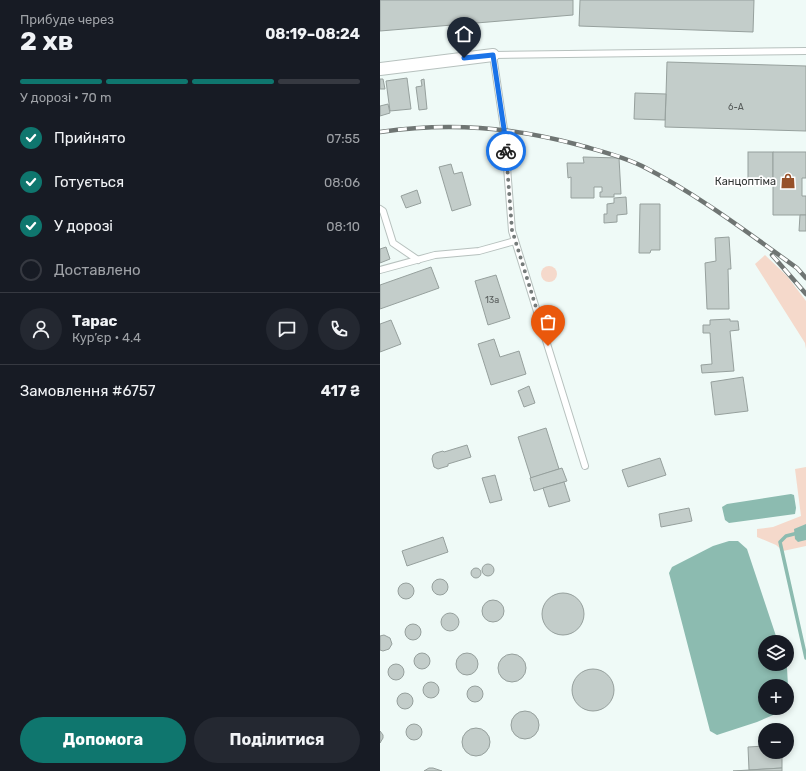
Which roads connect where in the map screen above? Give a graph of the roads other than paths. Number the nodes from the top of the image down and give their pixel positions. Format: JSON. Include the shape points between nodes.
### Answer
{"nodes":[{"id":1,"x":806,"y":50,"type":"edge"},
{"id":2,"x":493,"y":55,"type":"junction"},
{"id":3,"x":380,"y":69,"type":"edge"},
{"id":4,"x":380,"y":209,"type":"edge"},
{"id":5,"x":515,"y":241,"type":"junction"},
{"id":6,"x":418,"y":260,"type":"junction"},
{"id":7,"x":380,"y":270,"type":"edge"},
{"id":8,"x":585,"y":466,"type":"dead end"}],
"edges":[{"from":1,"to":2,"type":"lane"},
{"from":2,"to":3,"type":"street"},
{"from":2,"to":5,"type":"lane","via":[[504,129]]},
{"from":4,"to":6,"type":"lane","via":[[393,243]]},
{"from":5,"to":6,"type":"lane","via":[[479,251],[435,255]]},
{"from":5,"to":8,"type":"lane"},
{"from":6,"to":7,"type":"lane"}]}
